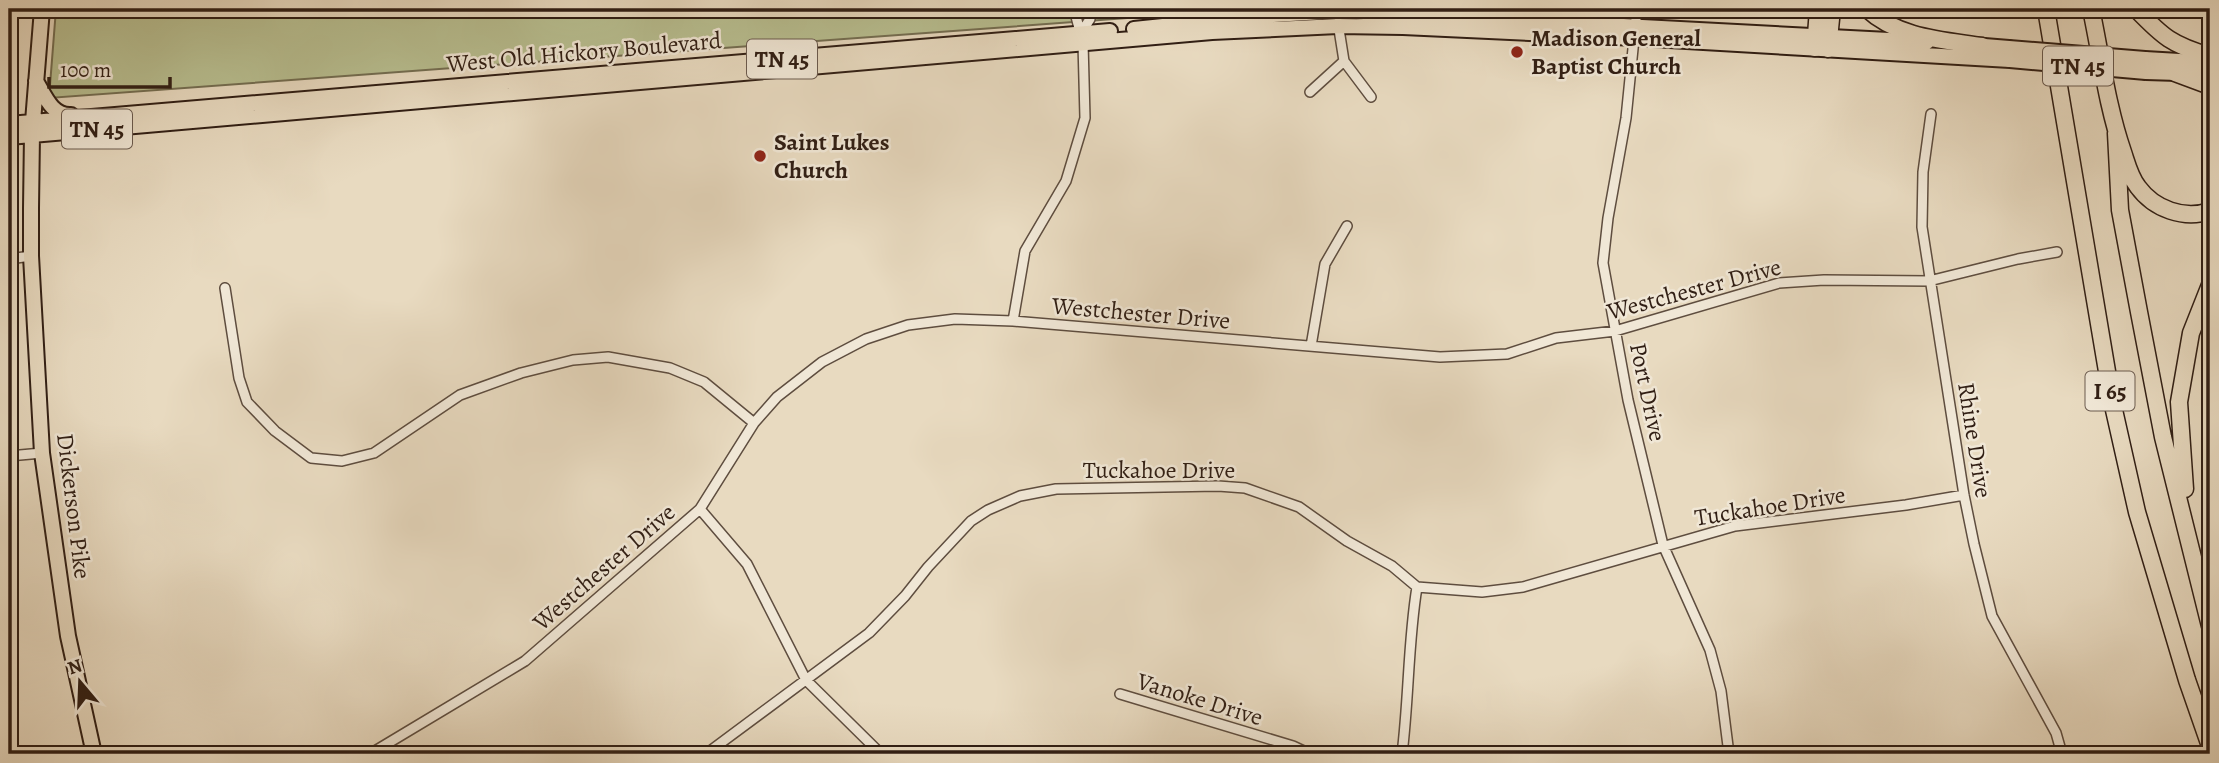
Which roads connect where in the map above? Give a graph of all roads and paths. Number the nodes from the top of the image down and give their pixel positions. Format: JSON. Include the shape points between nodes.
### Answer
{"nodes":[{"id":1,"x":42,"y":9,"type":"edge"},
{"id":2,"x":1074,"y":9,"type":"edge"},
{"id":3,"x":1089,"y":9,"type":"edge"},
{"id":4,"x":1637,"y":9,"type":"edge"},
{"id":5,"x":1818,"y":9,"type":"edge"},
{"id":6,"x":1832,"y":9,"type":"edge"},
{"id":7,"x":1867,"y":9,"type":"edge"},
{"id":8,"x":2045,"y":9,"type":"edge"},
{"id":9,"x":2091,"y":9,"type":"edge"},
{"id":10,"x":2136,"y":9,"type":"edge"},
{"id":11,"x":2203,"y":9,"type":"edge"},
{"id":12,"x":2210,"y":15,"type":"edge"},
{"id":13,"x":1338,"y":18,"type":"junction"},
{"id":14,"x":1635,"y":32,"type":"junction"},
{"id":15,"x":1082,"y":38,"type":"junction"},
{"id":16,"x":1822,"y":42,"type":"junction"},
{"id":17,"x":1982,"y":46,"type":"junction"},
{"id":18,"x":2009,"y":54,"type":"junction"},
{"id":19,"x":2210,"y":58,"type":"edge"},
{"id":20,"x":1344,"y":61,"type":"junction"},
{"id":21,"x":2145,"y":65,"type":"junction"},
{"id":22,"x":2175,"y":73,"type":"junction"},
{"id":23,"x":2210,"y":74,"type":"edge"},
{"id":24,"x":36,"y":81,"type":"junction"},
{"id":25,"x":2210,"y":86,"type":"edge"},
{"id":26,"x":1310,"y":92,"type":"dead end"},
{"id":27,"x":1371,"y":97,"type":"dead end"},
{"id":28,"x":124,"y":113,"type":"junction"},
{"id":29,"x":1931,"y":114,"type":"dead end"},
{"id":30,"x":9,"y":124,"type":"edge"},
{"id":31,"x":33,"y":128,"type":"junction"},
{"id":32,"x":2116,"y":133,"type":"junction"},
{"id":33,"x":9,"y":137,"type":"edge"},
{"id":34,"x":2210,"y":211,"type":"edge"},
{"id":35,"x":1347,"y":226,"type":"dead end"},
{"id":36,"x":2057,"y":252,"type":"dead end"},
{"id":37,"x":32,"y":256,"type":"junction"},
{"id":38,"x":9,"y":259,"type":"edge"},
{"id":39,"x":1929,"y":281,"type":"junction"},
{"id":40,"x":2210,"y":285,"type":"edge"},
{"id":41,"x":225,"y":288,"type":"dead end"},
{"id":42,"x":1013,"y":321,"type":"junction"},
{"id":43,"x":1615,"y":331,"type":"junction"},
{"id":44,"x":1311,"y":346,"type":"junction"},
{"id":45,"x":754,"y":423,"type":"junction"},
{"id":46,"x":42,"y":453,"type":"junction"},
{"id":47,"x":9,"y":456,"type":"edge"},
{"id":48,"x":1964,"y":495,"type":"junction"},
{"id":49,"x":700,"y":509,"type":"junction"},
{"id":50,"x":2189,"y":537,"type":"junction"},
{"id":51,"x":1663,"y":545,"type":"junction"},
{"id":52,"x":1417,"y":587,"type":"junction"},
{"id":53,"x":2210,"y":626,"type":"edge"},
{"id":54,"x":806,"y":680,"type":"junction"},
{"id":55,"x":1119,"y":695,"type":"dead end"},
{"id":56,"x":2210,"y":746,"type":"edge"},
{"id":57,"x":94,"y":754,"type":"edge"},
{"id":58,"x":370,"y":754,"type":"edge"},
{"id":59,"x":706,"y":754,"type":"edge"},
{"id":60,"x":881,"y":754,"type":"edge"},
{"id":61,"x":1310,"y":754,"type":"edge"},
{"id":62,"x":1402,"y":754,"type":"edge"},
{"id":63,"x":1728,"y":754,"type":"edge"},
{"id":64,"x":2062,"y":754,"type":"edge"}],
"edges":[{"from":1,"to":24,"type":"main road","name":"Dickerson Pike"},
{"from":2,"to":15,"type":"street"},
{"from":3,"to":15,"type":"street"},
{"from":4,"to":14,"type":"street","name":"Port Drive"},
{"from":5,"to":16,"type":"highway"},
{"from":6,"to":16,"type":"highway"},
{"from":7,"to":17,"type":"highway","via":[[1884,22],[1923,37]]},
{"from":8,"to":56,"type":"highway","number":"I 65","via":[[2125,463]]},
{"from":9,"to":32,"type":"highway","number":"I 65"},
{"from":10,"to":19,"type":"highway","via":[[2159,33]]},
{"from":11,"to":12,"type":"street"},
{"from":13,"to":14,"type":"main road","name":"West Old Hickory Boulevard","number":"TN 45","via":[[1433,28]]},
{"from":13,"to":15,"type":"main road","name":"West Old Hickory Boulevard","number":"TN 45","via":[[1212,32]]},
{"from":13,"to":20,"type":"street"},
{"from":14,"to":16,"type":"main road","name":"West Old Hickory Boulevard","number":"TN 45"},
{"from":14,"to":43,"type":"street","name":"Port Drive","via":[[1603,263]]},
{"from":15,"to":28,"type":"main road","name":"West Old Hickory Boulevard","number":"TN 45"},
{"from":15,"to":31,"type":"main road","name":"West Old Hickory Boulevard","number":"TN 45"},
{"from":15,"to":42,"type":"street","via":[[1085,118],[1066,181],[1025,251]]},
{"from":16,"to":17,"type":"main road","name":"West Old Hickory Boulevard","number":"TN 45"},
{"from":16,"to":18,"type":"main road","name":"West Old Hickory Boulevard","number":"TN 45"},
{"from":17,"to":18,"type":"main road","name":"West Old Hickory Boulevard","number":"TN 45"},
{"from":18,"to":21,"type":"main road","name":"West Old Hickory Boulevard","number":"TN 45","bridge":true},
{"from":19,"to":21,"type":"main road","name":"West Old Hickory Boulevard","number":"TN 45"},
{"from":20,"to":26,"type":"street"},
{"from":20,"to":27,"type":"street"},
{"from":21,"to":22,"type":"main road","name":"West Old Hickory Boulevard","number":"TN 45"},
{"from":22,"to":23,"type":"main road","name":"West Old Hickory Boulevard","number":"TN 45"},
{"from":22,"to":25,"type":"highway"},
{"from":24,"to":28,"type":"main road","via":[[49,104],[64,115]]},
{"from":24,"to":31,"type":"main road","name":"Dickerson Pike"},
{"from":28,"to":31,"type":"main road","name":"West Old Hickory Boulevard","number":"TN 45"},
{"from":29,"to":39,"type":"street","name":"Rhine Drive","via":[[1922,213]]},
{"from":30,"to":31,"type":"main road","name":"West Old Hickory Boulevard","number":"TN 45"},
{"from":31,"to":33,"type":"main road","name":"West Old Hickory Boulevard","number":"TN 45"},
{"from":31,"to":37,"type":"main road","name":"Dickerson Pike"},
{"from":32,"to":34,"type":"highway","via":[[2131,176],[2147,198],[2181,214]]},
{"from":32,"to":50,"type":"highway","number":"I 65","via":[[2123,222],[2164,437]]},
{"from":35,"to":44,"type":"street","via":[[1325,264]]},
{"from":36,"to":39,"type":"street","name":"Westchester Drive"},
{"from":37,"to":38,"type":"street"},
{"from":37,"to":46,"type":"main road","name":"Dickerson Pike"},
{"from":39,"to":43,"type":"street","name":"Westchester Drive","via":[[1779,283]]},
{"from":39,"to":48,"type":"street","name":"Rhine Drive"},
{"from":40,"to":50,"type":"highway","via":[[2191,333],[2179,402]]},
{"from":41,"to":45,"type":"street","via":[[247,402],[311,458],[342,461],[374,453],[460,395],[521,373],[608,357],[670,368],[704,382]]},
{"from":42,"to":44,"type":"street","name":"Westchester Drive"},
{"from":42,"to":45,"type":"street","name":"Westchester Drive","via":[[955,319],[908,325],[866,339],[804,375]]},
{"from":43,"to":44,"type":"street","name":"Westchester Drive","via":[[1556,338],[1507,354],[1464,357]]},
{"from":43,"to":51,"type":"street","name":"Port Drive"},
{"from":45,"to":49,"type":"street","name":"Westchester Drive"},
{"from":46,"to":47,"type":"street"},
{"from":46,"to":57,"type":"main road","name":"Dickerson Pike","via":[[68,636]]},
{"from":48,"to":51,"type":"street","name":"Tuckahoe Drive","via":[[1735,526]]},
{"from":48,"to":64,"type":"street","name":"Rhine Drive","via":[[1992,616],[2056,733]]},
{"from":49,"to":54,"type":"street","via":[[747,564]]},
{"from":49,"to":58,"type":"street","name":"Westchester Drive","via":[[525,661]]},
{"from":50,"to":53,"type":"highway","number":"I 65"},
{"from":51,"to":52,"type":"street","name":"Tuckahoe Drive","via":[[1523,587],[1482,592]]},
{"from":51,"to":63,"type":"street","name":"Port Drive","via":[[1710,650],[1721,691]]},
{"from":52,"to":54,"type":"street","name":"Tuckahoe Drive","via":[[1299,507],[1245,488],[1056,489],[1020,496],[971,521],[869,633]]},
{"from":52,"to":62,"type":"street"},
{"from":54,"to":59,"type":"street","name":"Tuckahoe Drive"},
{"from":54,"to":60,"type":"street"},
{"from":55,"to":61,"type":"street","name":"Vanoke Drive"}]}
